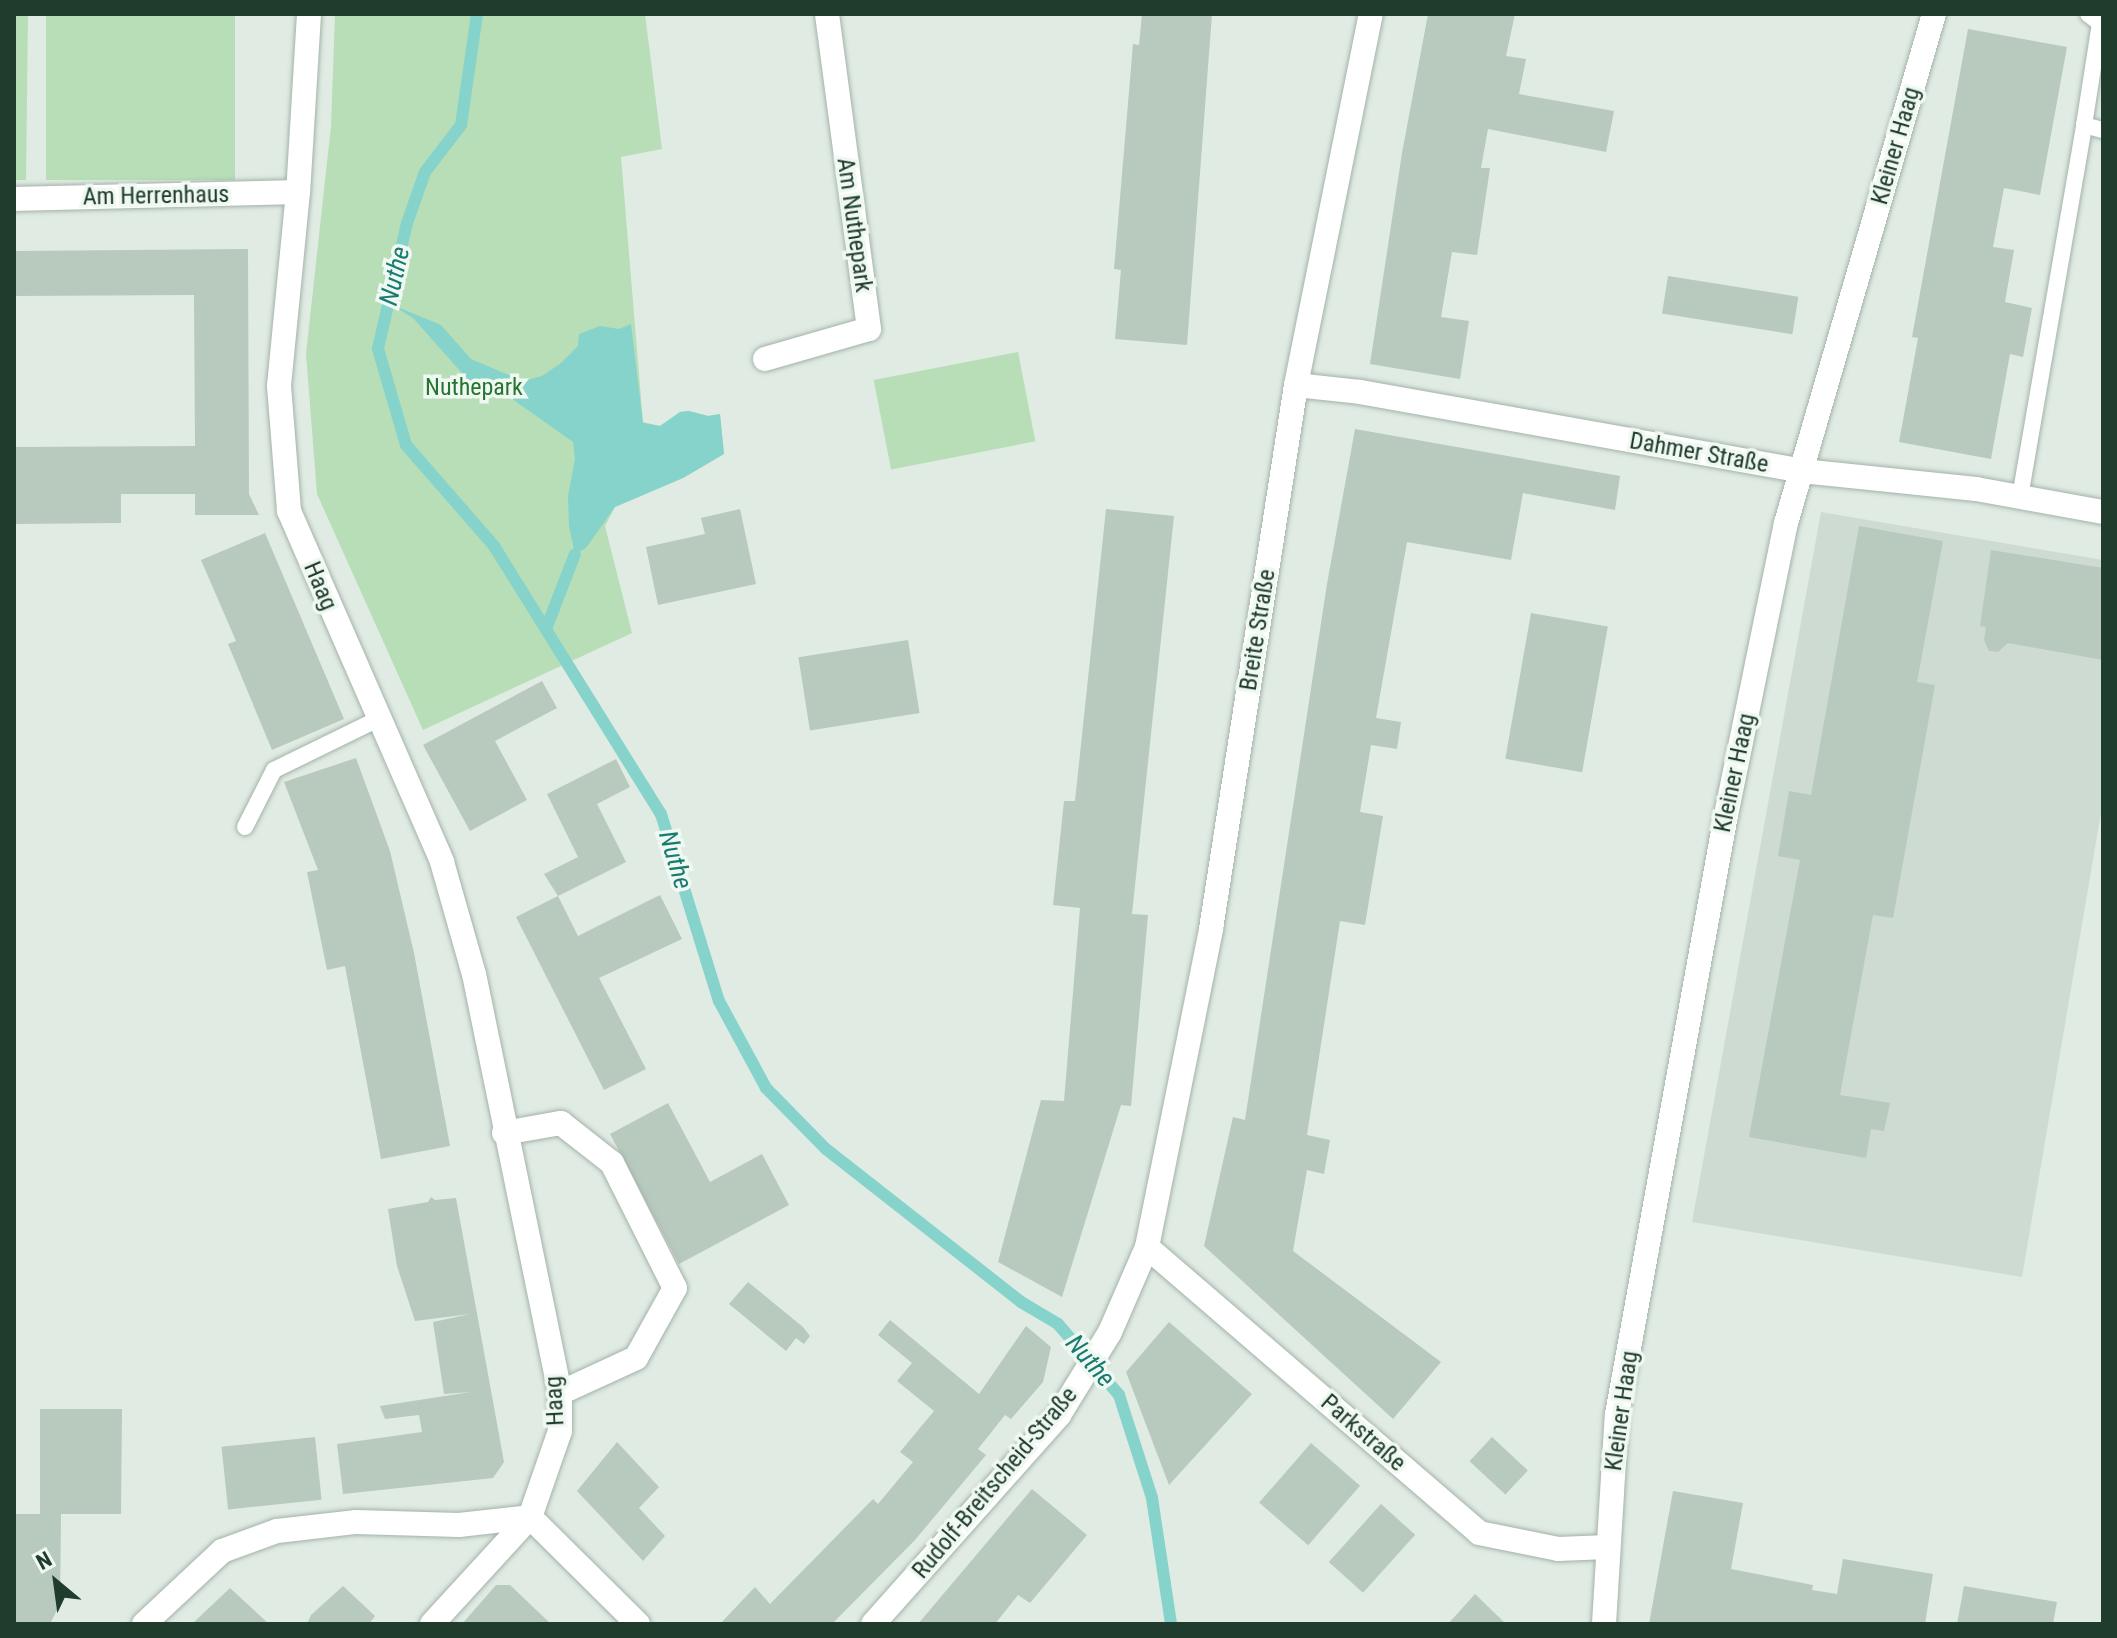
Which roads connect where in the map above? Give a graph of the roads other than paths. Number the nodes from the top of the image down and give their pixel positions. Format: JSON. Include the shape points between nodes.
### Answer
{"nodes":[{"id":1,"x":309,"y":14,"type":"edge"},
{"id":2,"x":827,"y":14,"type":"edge"},
{"id":3,"x":1371,"y":14,"type":"edge"},
{"id":4,"x":1934,"y":14,"type":"edge"},
{"id":5,"x":2088,"y":14,"type":"edge"},
{"id":6,"x":2084,"y":125,"type":"junction"},
{"id":7,"x":2103,"y":130,"type":"edge"},
{"id":8,"x":298,"y":192,"type":"junction"},
{"id":9,"x":14,"y":199,"type":"edge"},
{"id":10,"x":765,"y":359,"type":"dead end"},
{"id":11,"x":1296,"y":385,"type":"junction"},
{"id":12,"x":1802,"y":471,"type":"junction"},
{"id":13,"x":2020,"y":497,"type":"junction"},
{"id":14,"x":2103,"y":512,"type":"edge"},
{"id":15,"x":378,"y":719,"type":"junction"},
{"id":16,"x":245,"y":827,"type":"dead end"},
{"id":17,"x":504,"y":1133,"type":"junction"},
{"id":18,"x":1147,"y":1247,"type":"junction"},
{"id":19,"x":560,"y":1393,"type":"junction"},
{"id":20,"x":530,"y":1517,"type":"junction"},
{"id":21,"x":1608,"y":1547,"type":"junction"},
{"id":22,"x":144,"y":1624,"type":"edge"},
{"id":23,"x":432,"y":1624,"type":"edge"},
{"id":24,"x":638,"y":1624,"type":"edge"},
{"id":25,"x":873,"y":1624,"type":"edge"},
{"id":26,"x":1604,"y":1624,"type":"edge"}],
"edges":[{"from":1,"to":8,"type":"street","name":"Haag"},
{"from":2,"to":10,"type":"street","name":"Am Nuthepark","via":[[869,329]]},
{"from":3,"to":11,"type":"street","name":"Breite Straße"},
{"from":4,"to":12,"type":"street","name":"Kleiner Haag"},
{"from":5,"to":6,"type":"lane","via":[[2100,23]]},
{"from":6,"to":7,"type":"lane"},
{"from":6,"to":13,"type":"lane"},
{"from":8,"to":9,"type":"street","name":"Am Herrenhaus"},
{"from":8,"to":15,"type":"street","name":"Haag","via":[[279,386],[289,511]]},
{"from":11,"to":12,"type":"street","name":"Dahmer Straße"},
{"from":11,"to":18,"type":"street","name":"Breite Straße","via":[[1211,929]]},
{"from":12,"to":13,"type":"street","name":"Dahmer Straße"},
{"from":12,"to":21,"type":"street","name":"Kleiner Haag","via":[[1786,523],[1705,917],[1670,1140],[1617,1414]]},
{"from":13,"to":14,"type":"street","name":"Dahmer Straße"},
{"from":15,"to":16,"type":"lane","via":[[274,770]]},
{"from":15,"to":17,"type":"street","name":"Haag","via":[[442,862],[474,974]]},
{"from":17,"to":19,"type":"street","name":"Haag"},
{"from":17,"to":19,"type":"street","via":[[561,1123],[612,1163],[675,1288],[636,1358]]},
{"from":18,"to":21,"type":"street","name":"Parkstraße","via":[[1479,1533],[1558,1549]]},
{"from":18,"to":25,"type":"street","name":"Rudolf-Breitscheid-Straße","via":[[1110,1332],[1059,1415]]},
{"from":19,"to":20,"type":"street","name":"Haag","via":[[560,1431]]},
{"from":20,"to":22,"type":"street","via":[[459,1525],[356,1522],[277,1531],[222,1551]]},
{"from":20,"to":23,"type":"street"},
{"from":20,"to":24,"type":"street"},
{"from":21,"to":26,"type":"street","name":"Kleiner Haag"}]}
